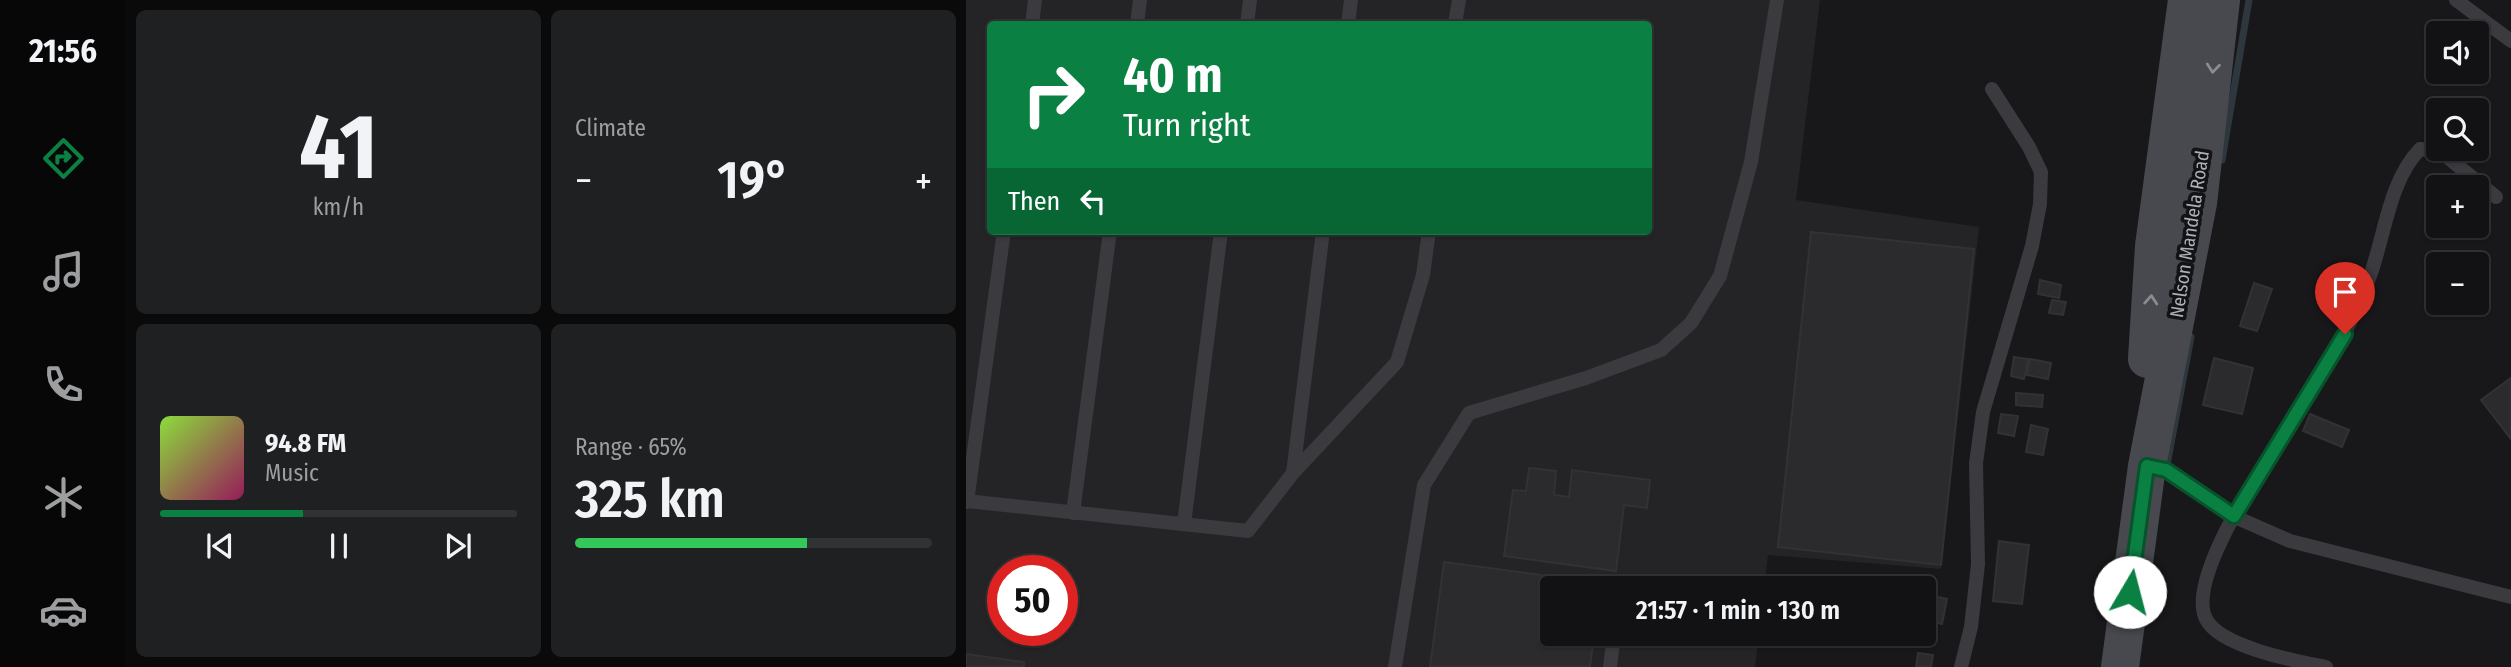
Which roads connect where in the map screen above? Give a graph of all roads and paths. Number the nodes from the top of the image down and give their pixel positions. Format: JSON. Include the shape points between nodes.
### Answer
{"nodes":[{"id":1,"x":1035,"y":0,"type":"edge"},
{"id":2,"x":1140,"y":0,"type":"edge"},
{"id":3,"x":1250,"y":0,"type":"edge"},
{"id":4,"x":1351,"y":0,"type":"edge"},
{"id":5,"x":1459,"y":0,"type":"edge"},
{"id":6,"x":1777,"y":0,"type":"edge"},
{"id":7,"x":2187,"y":0,"type":"edge"},
{"id":8,"x":2221,"y":0,"type":"edge"},
{"id":9,"x":2456,"y":0,"type":"edge"},
{"id":10,"x":1032,"y":21,"type":"edge"},
{"id":11,"x":1137,"y":21,"type":"edge"},
{"id":12,"x":1247,"y":21,"type":"edge"},
{"id":13,"x":1348,"y":21,"type":"edge"},
{"id":14,"x":1456,"y":21,"type":"edge"},
{"id":15,"x":2511,"y":41,"type":"edge"},
{"id":16,"x":1992,"y":89,"type":"dead end"},
{"id":17,"x":2496,"y":197,"type":"dead end"},
{"id":18,"x":1003,"y":235,"type":"edge"},
{"id":19,"x":1109,"y":235,"type":"edge"},
{"id":20,"x":1220,"y":235,"type":"edge"},
{"id":21,"x":1323,"y":235,"type":"edge"},
{"id":22,"x":1428,"y":235,"type":"edge"},
{"id":23,"x":2147,"y":466,"type":"junction"},
{"id":24,"x":1293,"y":473,"type":"junction"},
{"id":25,"x":967,"y":501,"type":"edge"},
{"id":26,"x":1073,"y":513,"type":"junction"},
{"id":27,"x":2234,"y":516,"type":"junction"},
{"id":28,"x":1184,"y":524,"type":"junction"},
{"id":29,"x":2511,"y":597,"type":"edge"},
{"id":30,"x":1613,"y":646,"type":"edge"},
{"id":31,"x":1395,"y":667,"type":"edge"},
{"id":32,"x":1610,"y":667,"type":"edge"},
{"id":33,"x":1961,"y":667,"type":"edge"},
{"id":34,"x":2120,"y":667,"type":"edge"},
{"id":35,"x":2326,"y":667,"type":"edge"}],
"edges":[{"from":1,"to":10,"type":"lane"},
{"from":2,"to":11,"type":"lane"},
{"from":3,"to":12,"type":"lane"},
{"from":4,"to":13,"type":"lane"},
{"from":5,"to":14,"type":"lane"},
{"from":6,"to":31,"type":"lane","via":[[1751,162],[1720,276],[1691,323],[1661,350],[1469,413],[1424,485]]},
{"from":23,"to":7,"type":"main road","name":"Nelson Mandela Road","one_way":true,"via":[[2154,247]]},
{"from":8,"to":23,"type":"main road","name":"Nelson Mandela Road","one_way":true,"via":[[2198,203]]},
{"from":9,"to":15,"type":"lane"},
{"from":16,"to":33,"type":"lane","via":[[2041,172],[2040,204],[2029,258],[1983,412],[1976,463],[1978,564]]},
{"from":17,"to":27,"type":"lane","via":[[2440,151],[2420,149],[2409,160],[2345,334]]},
{"from":18,"to":25,"type":"lane"},
{"from":19,"to":26,"type":"lane"},
{"from":20,"to":28,"type":"lane"},
{"from":21,"to":24,"type":"lane"},
{"from":22,"to":24,"type":"lane","via":[[1423,275],[1397,362]]},
{"from":23,"to":27,"type":"lane","via":[[2166,470]]},
{"from":23,"to":34,"type":"main road","name":"Nelson Mandela Road"},
{"from":24,"to":28,"type":"lane","via":[[1248,531]]},
{"from":25,"to":26,"type":"lane"},
{"from":26,"to":28,"type":"lane"},
{"from":27,"to":29,"type":"lane","via":[[2290,541]]},
{"from":27,"to":35,"type":"lane","via":[[2208,570],[2202,603],[2205,619],[2216,633],[2232,642]]},
{"from":30,"to":32,"type":"lane"}]}
